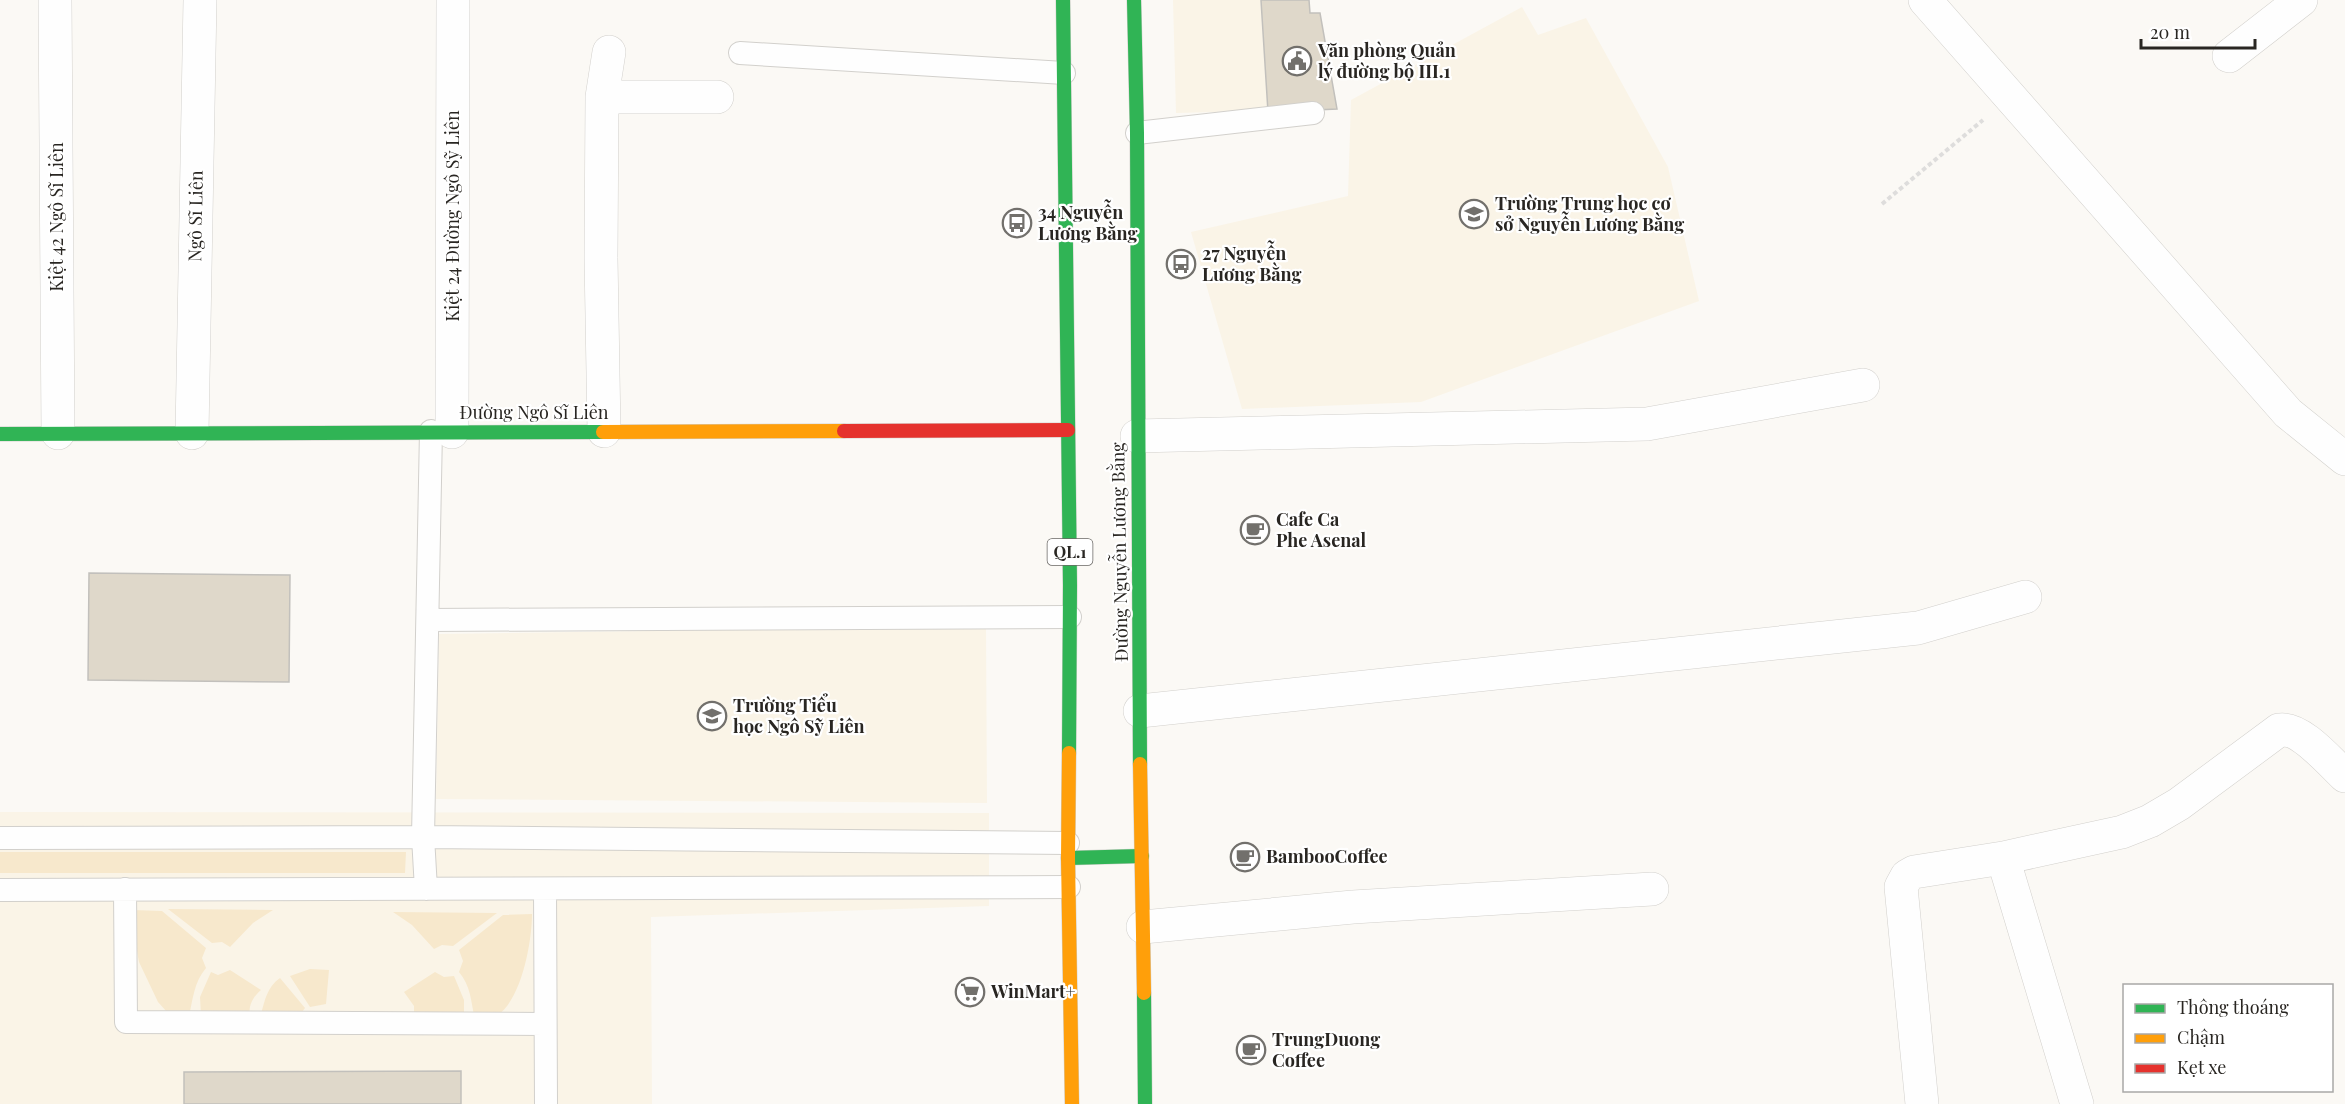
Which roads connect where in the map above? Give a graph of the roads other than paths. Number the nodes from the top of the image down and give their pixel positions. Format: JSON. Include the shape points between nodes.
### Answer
{"nodes":[{"id":1,"x":55,"y":0,"type":"edge"},
{"id":2,"x":200,"y":0,"type":"edge"},
{"id":3,"x":453,"y":0,"type":"edge"},
{"id":4,"x":1063,"y":0,"type":"edge"},
{"id":5,"x":1134,"y":0,"type":"edge"},
{"id":6,"x":1925,"y":0,"type":"edge"},
{"id":7,"x":2301,"y":0,"type":"edge"},
{"id":8,"x":609,"y":52,"type":"dead end"},
{"id":9,"x":740,"y":53,"type":"dead end"},
{"id":10,"x":2229,"y":56,"type":"dead end"},
{"id":11,"x":1064,"y":73,"type":"junction"},
{"id":12,"x":602,"y":97,"type":"junction"},
{"id":13,"x":717,"y":98,"type":"dead end"},
{"id":14,"x":1313,"y":113,"type":"dead end"},
{"id":15,"x":1137,"y":133,"type":"junction"},
{"id":16,"x":1863,"y":385,"type":"dead end"},
{"id":17,"x":1068,"y":430,"type":"junction"},
{"id":18,"x":442,"y":431,"type":"junction"},
{"id":19,"x":604,"y":431,"type":"junction"},
{"id":20,"x":58,"y":433,"type":"junction"},
{"id":21,"x":192,"y":433,"type":"junction"},
{"id":22,"x":0,"y":434,"type":"edge"},
{"id":23,"x":1137,"y":436,"type":"junction"},
{"id":24,"x":2345,"y":459,"type":"edge"},
{"id":25,"x":2025,"y":597,"type":"dead end"},
{"id":26,"x":1070,"y":616,"type":"junction"},
{"id":27,"x":428,"y":620,"type":"junction"},
{"id":28,"x":1140,"y":711,"type":"junction"},
{"id":29,"x":2345,"y":776,"type":"edge"},
{"id":30,"x":423,"y":837,"type":"junction"},
{"id":31,"x":0,"y":838,"type":"edge"},
{"id":32,"x":1068,"y":850,"type":"junction"},
{"id":33,"x":1142,"y":856,"type":"junction"},
{"id":34,"x":2002,"y":858,"type":"junction"},
{"id":35,"x":1069,"y":887,"type":"junction"},
{"id":36,"x":125,"y":889,"type":"junction"},
{"id":37,"x":426,"y":889,"type":"junction"},
{"id":38,"x":544,"y":889,"type":"junction"},
{"id":39,"x":1652,"y":889,"type":"dead end"},
{"id":40,"x":0,"y":890,"type":"edge"},
{"id":41,"x":1143,"y":927,"type":"junction"},
{"id":42,"x":545,"y":1024,"type":"junction"},
{"id":43,"x":546,"y":1104,"type":"edge"},
{"id":44,"x":1072,"y":1104,"type":"edge"},
{"id":45,"x":1145,"y":1104,"type":"edge"},
{"id":46,"x":1922,"y":1104,"type":"edge"},
{"id":47,"x":2077,"y":1104,"type":"edge"}],
"edges":[{"from":1,"to":20,"type":"street","name":"Kiệt 42 Ngô Sĩ Liên"},
{"from":2,"to":21,"type":"street","name":"Ngô Sĩ Liên"},
{"from":3,"to":18,"type":"street","name":"Kiệt 24 Đường Ngô Sỹ Liên"},
{"from":4,"to":11,"type":"main road","number":"QL.1"},
{"from":5,"to":15,"type":"main road","name":"Đường Nguyễn Lương Bằng"},
{"from":6,"to":24,"type":"street","via":[[2288,412]]},
{"from":7,"to":10,"type":"street"},
{"from":8,"to":12,"type":"street"},
{"from":9,"to":11,"type":"lane"},
{"from":11,"to":17,"type":"main road","number":"QL.1"},
{"from":12,"to":13,"type":"street"},
{"from":12,"to":19,"type":"street"},
{"from":14,"to":15,"type":"lane"},
{"from":15,"to":23,"type":"main road","name":"Đường Nguyễn Lương Bằng"},
{"from":16,"to":23,"type":"street","via":[[1647,424]]},
{"from":17,"to":19,"type":"main road","name":"Đường Ngô Sĩ Liên"},
{"from":17,"to":26,"type":"main road","number":"QL.1"},
{"from":18,"to":19,"type":"main road","name":"Đường Ngô Sĩ Liên"},
{"from":18,"to":21,"type":"main road","name":"Đường Ngô Sĩ Liên"},
{"from":18,"to":27,"type":"lane"},
{"from":20,"to":21,"type":"main road","name":"Đường Ngô Sĩ Liên"},
{"from":20,"to":22,"type":"main road","name":"Đường Ngô Sĩ Liên"},
{"from":23,"to":28,"type":"main road","name":"Đường Nguyễn Lương Bằng"},
{"from":25,"to":28,"type":"street","via":[[1918,627]]},
{"from":26,"to":27,"type":"lane"},
{"from":26,"to":32,"type":"main road","number":"QL.1"},
{"from":27,"to":30,"type":"lane"},
{"from":28,"to":33,"type":"main road","name":"Đường Nguyễn Lương Bằng"},
{"from":29,"to":34,"type":"street","via":[[2300,734],[2279,730],[2150,821],[2086,841]]},
{"from":30,"to":31,"type":"lane"},
{"from":30,"to":32,"type":"lane"},
{"from":30,"to":37,"type":"lane"},
{"from":32,"to":33,"type":"main road"},
{"from":32,"to":35,"type":"main road","number":"QL.1"},
{"from":33,"to":41,"type":"main road","name":"Đường Nguyễn Lương Bằng"},
{"from":34,"to":46,"type":"street","via":[[1914,872],[1901,887]]},
{"from":34,"to":47,"type":"street"},
{"from":35,"to":38,"type":"lane"},
{"from":35,"to":44,"type":"main road","number":"QL.1"},
{"from":36,"to":37,"type":"lane"},
{"from":36,"to":40,"type":"lane"},
{"from":36,"to":42,"type":"lane","via":[[126,1022]]},
{"from":37,"to":38,"type":"lane"},
{"from":38,"to":42,"type":"lane"},
{"from":39,"to":41,"type":"street","via":[[1353,908]]},
{"from":41,"to":45,"type":"main road","name":"Đường Nguyễn Lương Bằng"},
{"from":42,"to":43,"type":"lane"}]}
